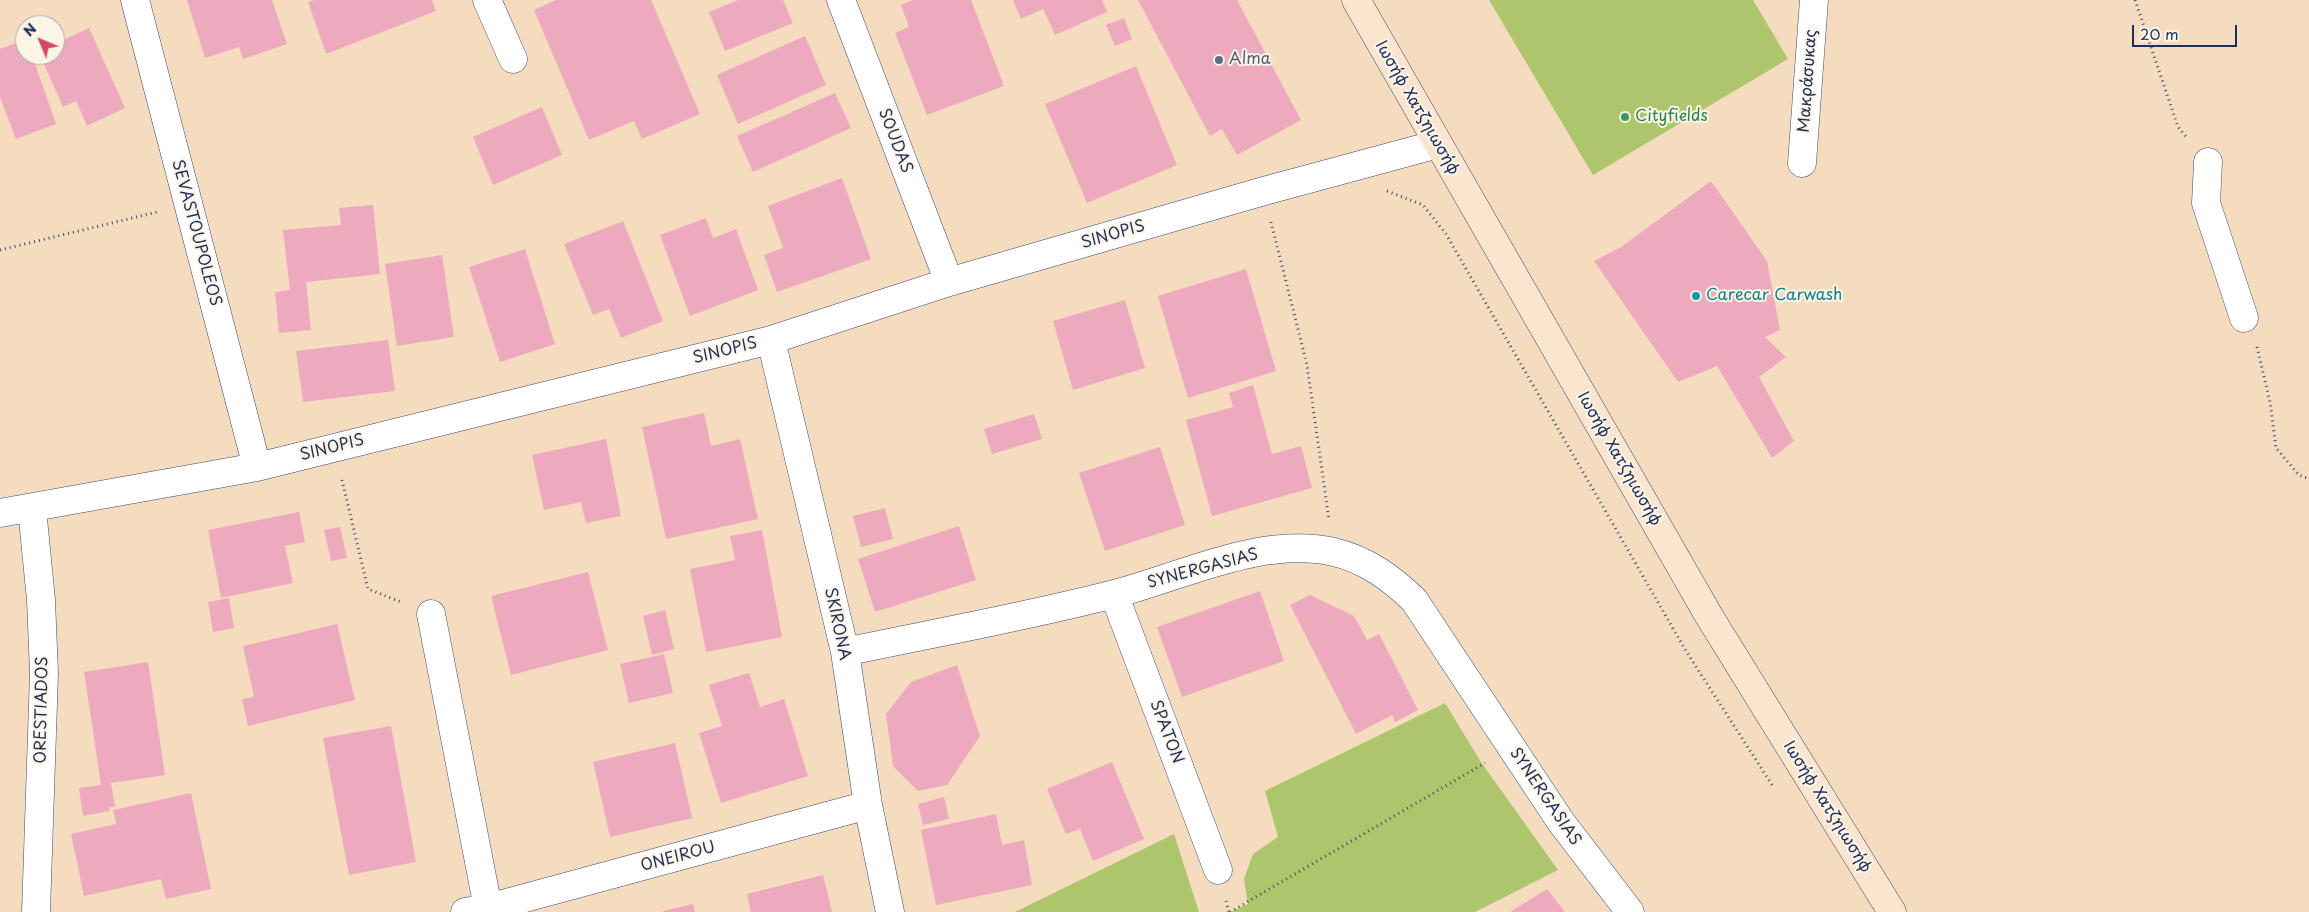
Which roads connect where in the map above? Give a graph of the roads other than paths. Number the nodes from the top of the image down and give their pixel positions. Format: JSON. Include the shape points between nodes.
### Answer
{"nodes":[{"id":1,"x":135,"y":0,"type":"edge"},
{"id":2,"x":487,"y":0,"type":"edge"},
{"id":3,"x":841,"y":0,"type":"edge"},
{"id":4,"x":1356,"y":0,"type":"edge"},
{"id":5,"x":1814,"y":0,"type":"edge"},
{"id":6,"x":513,"y":59,"type":"dead end"},
{"id":7,"x":1438,"y":144,"type":"junction"},
{"id":8,"x":2208,"y":162,"type":"road end"},
{"id":9,"x":1802,"y":163,"type":"dead end"},
{"id":10,"x":949,"y":282,"type":"junction"},
{"id":11,"x":2244,"y":318,"type":"road end"},
{"id":12,"x":771,"y":340,"type":"junction"},
{"id":13,"x":257,"y":466,"type":"junction"},
{"id":14,"x":32,"y":509,"type":"junction"},
{"id":15,"x":0,"y":513,"type":"edge"},
{"id":16,"x":1114,"y":594,"type":"junction"},
{"id":17,"x":431,"y":614,"type":"road end"},
{"id":18,"x":845,"y":652,"type":"junction"},
{"id":19,"x":868,"y":805,"type":"junction"},
{"id":20,"x":1218,"y":870,"type":"dead end"},
{"id":21,"x":476,"y":910,"type":"edge"},
{"id":22,"x":36,"y":912,"type":"edge"},
{"id":23,"x":890,"y":912,"type":"edge"},
{"id":24,"x":1630,"y":912,"type":"edge"},
{"id":25,"x":1892,"y":912,"type":"edge"}],
"edges":[{"from":1,"to":13,"type":"street","name":"SEVASTOUPOLEOS"},
{"from":2,"to":6,"type":"street"},
{"from":3,"to":10,"type":"street","name":"SOUDAS"},
{"from":4,"to":7,"type":"main road","name":"Ιωσήφ Χατζηιωσήφ"},
{"from":5,"to":9,"type":"street","name":"Μακράσυκας"},
{"from":7,"to":10,"type":"street","name":"SINOPIS"},
{"from":7,"to":25,"type":"main road","name":"Ιωσήφ Χατζηιωσήφ","via":[[1709,616]]},
{"from":8,"to":11,"type":"street","via":[[2206,203]]},
{"from":10,"to":12,"type":"street","name":"SINOPIS"},
{"from":12,"to":13,"type":"street","name":"SINOPIS"},
{"from":12,"to":18,"type":"street","name":"SKIRONA"},
{"from":13,"to":14,"type":"street","name":"SINOPIS"},
{"from":14,"to":15,"type":"street","name":"SINOPIS"},
{"from":14,"to":22,"type":"street","name":"ORESTIADOS","via":[[44,673]]},
{"from":16,"to":18,"type":"street","name":"SYNERGASIAS"},
{"from":16,"to":20,"type":"street","name":"SPATON"},
{"from":16,"to":24,"type":"street","name":"SYNERGASIAS","via":[[1238,557],[1292,549],[1334,552],[1386,575],[1414,600],[1561,822]]},
{"from":17,"to":21,"type":"street","name":"ONEIROU"},
{"from":18,"to":19,"type":"street","name":"SKIRONA"},
{"from":19,"to":21,"type":"street","name":"ONEIROU"},
{"from":19,"to":23,"type":"street","name":"SKIRONA"}]}
